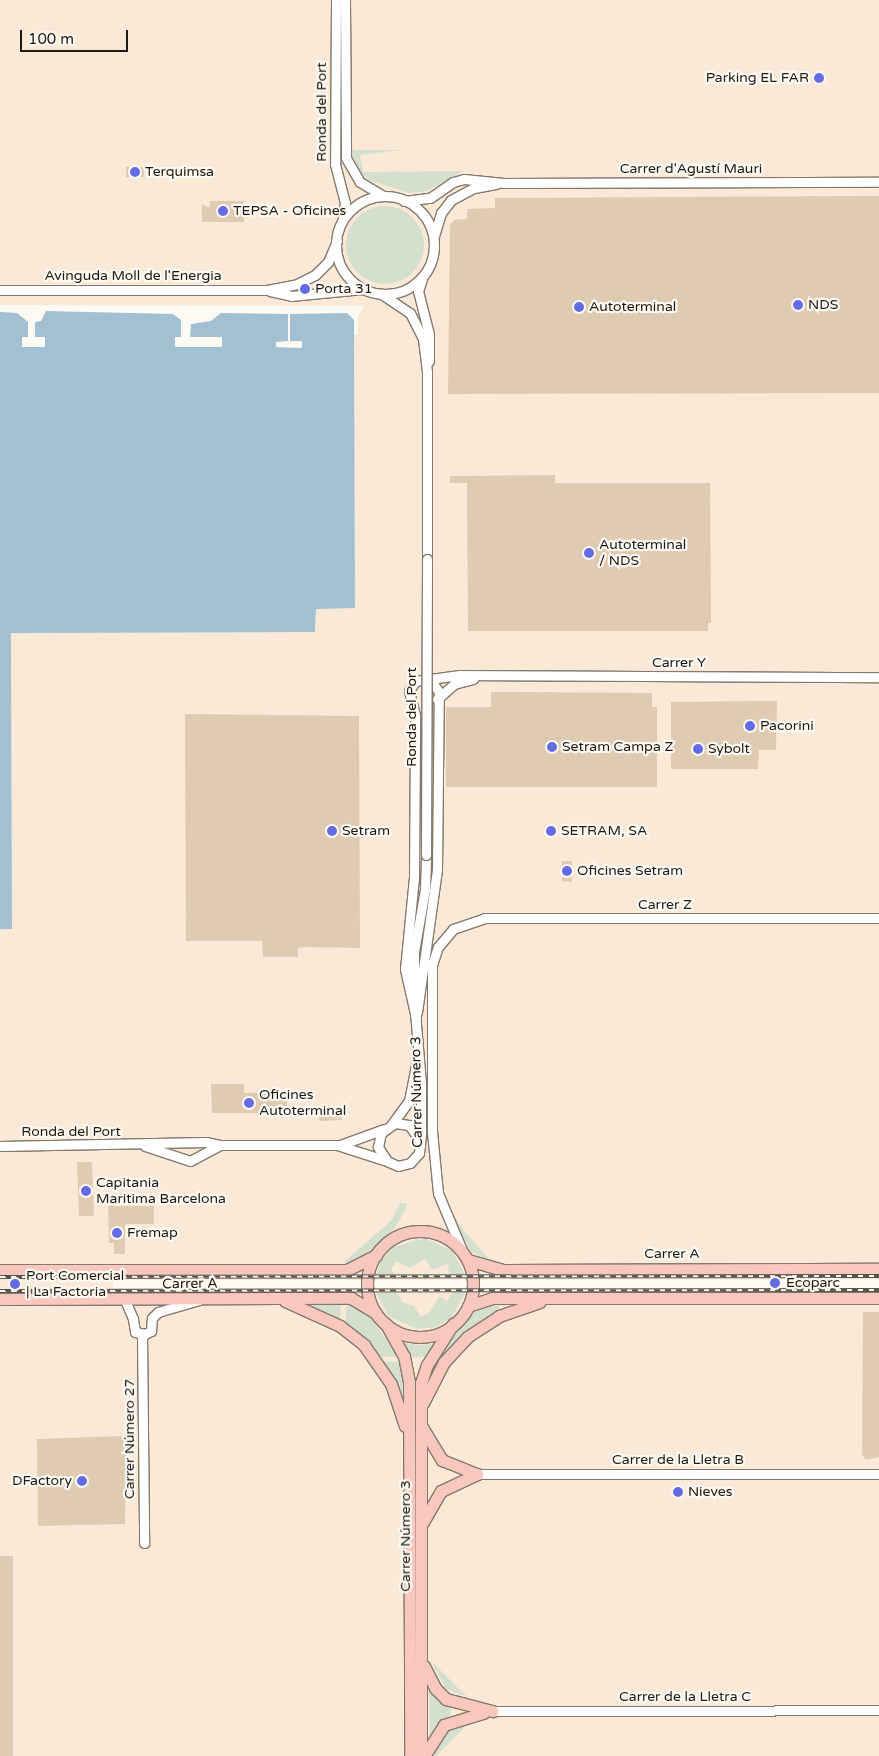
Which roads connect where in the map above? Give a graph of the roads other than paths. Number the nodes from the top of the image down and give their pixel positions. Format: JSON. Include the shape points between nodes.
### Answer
{"nodes":[{"id":1,"x":336,"y":0,"type":"edge"},
{"id":2,"x":345,"y":0,"type":"edge"},
{"id":3,"x":504,"y":182,"type":"junction"},
{"id":4,"x":879,"y":182,"type":"edge"},
{"id":5,"x":383,"y":196,"type":"junction"},
{"id":6,"x":404,"y":201,"type":"junction"},
{"id":7,"x":342,"y":222,"type":"junction"},
{"id":8,"x":434,"y":236,"type":"junction"},
{"id":9,"x":336,"y":241,"type":"junction"},
{"id":10,"x":423,"y":276,"type":"junction"},
{"id":11,"x":0,"y":290,"type":"edge"},
{"id":12,"x":267,"y":290,"type":"junction"},
{"id":13,"x":367,"y":290,"type":"junction"},
{"id":14,"x":376,"y":293,"type":"junction"},
{"id":15,"x":427,"y":374,"type":"junction"},
{"id":16,"x":478,"y":677,"type":"junction"},
{"id":17,"x":879,"y":677,"type":"edge"},
{"id":18,"x":430,"y":678,"type":"junction"},
{"id":19,"x":438,"y":698,"type":"junction"},
{"id":20,"x":410,"y":699,"type":"junction"},
{"id":21,"x":879,"y":918,"type":"edge"},
{"id":22,"x":453,"y":929,"type":"joint"},
{"id":23,"x":416,"y":1018,"type":"junction"},
{"id":24,"x":417,"y":1058,"type":"junction"},
{"id":25,"x":388,"y":1126,"type":"junction"},
{"id":26,"x":420,"y":1141,"type":"junction"},
{"id":27,"x":220,"y":1145,"type":"junction"},
{"id":28,"x":337,"y":1145,"type":"junction"},
{"id":29,"x":0,"y":1146,"type":"edge"},
{"id":30,"x":142,"y":1146,"type":"junction"},
{"id":31,"x":387,"y":1161,"type":"junction"},
{"id":32,"x":376,"y":1255,"type":"junction"},
{"id":33,"x":466,"y":1257,"type":"junction"},
{"id":34,"x":879,"y":1269,"type":"edge"},
{"id":35,"x":0,"y":1270,"type":"edge"},
{"id":36,"x":552,"y":1298,"type":"junction"},
{"id":37,"x":879,"y":1298,"type":"edge"},
{"id":38,"x":204,"y":1299,"type":"junction"},
{"id":39,"x":278,"y":1299,"type":"junction"},
{"id":40,"x":0,"y":1300,"type":"edge"},
{"id":41,"x":126,"y":1300,"type":"junction"},
{"id":42,"x":468,"y":1306,"type":"junction"},
{"id":43,"x":376,"y":1313,"type":"junction"},
{"id":44,"x":386,"y":1324,"type":"junction"},
{"id":45,"x":453,"y":1324,"type":"junction"},
{"id":46,"x":142,"y":1335,"type":"junction"},
{"id":47,"x":421,"y":1409,"type":"junction"},
{"id":48,"x":421,"y":1423,"type":"junction"},
{"id":49,"x":408,"y":1434,"type":"junction"},
{"id":50,"x":477,"y":1474,"type":"junction"},
{"id":51,"x":879,"y":1474,"type":"edge"},
{"id":52,"x":420,"y":1531,"type":"junction"},
{"id":53,"x":144,"y":1544,"type":"dead end"},
{"id":54,"x":421,"y":1659,"type":"junction"},
{"id":55,"x":879,"y":1710,"type":"edge"},
{"id":56,"x":492,"y":1711,"type":"junction"},
{"id":57,"x":410,"y":1756,"type":"edge"},
{"id":58,"x":422,"y":1756,"type":"edge"}],
"edges":[{"from":1,"to":7,"type":"street","name":"Ronda del Port","via":[[335,164],[345,203]]},
{"from":2,"to":5,"type":"street","name":"Ronda del Port","via":[[346,158],[360,182]]},
{"from":3,"to":4,"type":"street","name":"Carrer d'Agustí Mauri"},
{"from":3,"to":6,"type":"street","via":[[459,180],[430,198]]},
{"from":3,"to":8,"type":"street","via":[[474,188],[451,200],[441,213]]},
{"from":5,"to":6,"type":"street"},
{"from":5,"to":7,"type":"street","via":[[355,206]]},
{"from":6,"to":8,"type":"street","via":[[423,214]]},
{"from":7,"to":9,"type":"street"},
{"from":8,"to":10,"type":"street","via":[[433,256]]},
{"from":9,"to":12,"type":"street","via":[[328,262],[315,275],[298,284]]},
{"from":9,"to":13,"type":"street","via":[[344,271]]},
{"from":10,"to":14,"type":"street","via":[[399,292]]},
{"from":10,"to":15,"type":"street","via":[[418,291],[430,341]]},
{"from":11,"to":12,"type":"street","name":"Avinguda Moll de l'Energia"},
{"from":12,"to":13,"type":"street","via":[[290,296],[345,288]]},
{"from":13,"to":14,"type":"street"},
{"from":14,"to":15,"type":"street","via":[[400,303],[414,318],[423,339]]},
{"from":15,"to":23,"type":"street","name":"Ronda del Port","bridge":true,"via":[[426,855],[425,889],[414,952]]},
{"from":16,"to":17,"type":"street","name":"Carrer Y"},
{"from":16,"to":18,"type":"street","name":"Carrer Y"},
{"from":16,"to":19,"type":"street","via":[[454,684]]},
{"from":18,"to":19,"type":"street","via":[[438,686]]},
{"from":18,"to":20,"type":"street","via":[[421,677],[412,683]]},
{"from":19,"to":20,"type":"street","via":[[425,707]]},
{"from":19,"to":23,"type":"street","via":[[437,869]]},
{"from":20,"to":23,"type":"street","via":[[415,715],[414,878],[404,969]]},
{"from":21,"to":22,"type":"street","name":"Carrer Z","via":[[485,918]]},
{"from":22,"to":33,"type":"street","name":"Carrer Número 3","via":[[438,947],[432,965],[432,1132],[438,1193]]},
{"from":23,"to":24,"type":"street","name":"Ronda del Port"},
{"from":24,"to":25,"type":"street","name":"Carrer Número 3","via":[[409,1101]]},
{"from":24,"to":26,"type":"street","via":[[421,1084]]},
{"from":25,"to":26,"type":"street","via":[[410,1125]]},
{"from":25,"to":28,"type":"street"},
{"from":25,"to":31,"type":"street","via":[[378,1147]]},
{"from":26,"to":31,"type":"street","via":[[419,1153],[410,1163],[398,1166]]},
{"from":27,"to":28,"type":"street","name":"Ronda del Port"},
{"from":27,"to":30,"type":"street","name":"Ronda del Port","via":[[182,1142]]},
{"from":27,"to":30,"type":"street","name":"Ronda del Port","via":[[190,1161]]},
{"from":28,"to":31,"type":"street","via":[[374,1154]]},
{"from":29,"to":30,"type":"street","name":"Ronda del Port"},
{"from":32,"to":33,"type":"main road","via":[[399,1234],[421,1230],[445,1237]]},
{"from":32,"to":35,"type":"main road","name":"Carrer A","via":[[347,1270]]},
{"from":32,"to":43,"type":"main road","via":[[367,1285]]},
{"from":33,"to":34,"type":"main road","name":"Carrer A","via":[[478,1266],[505,1270]]},
{"from":33,"to":42,"type":"main road","via":[[474,1284]]},
{"from":36,"to":37,"type":"main road"},
{"from":36,"to":42,"type":"main road","via":[[486,1299]]},
{"from":36,"to":47,"type":"main road","via":[[499,1316],[467,1337],[444,1362]]},
{"from":38,"to":39,"type":"main road","name":"Carrer A"},
{"from":38,"to":41,"type":"main road","name":"Carrer A"},
{"from":38,"to":46,"type":"street","via":[[158,1312],[152,1318],[151,1331]]},
{"from":39,"to":43,"type":"main road","name":"Carrer A","via":[[351,1298]]},
{"from":39,"to":49,"type":"main road","via":[[340,1326],[364,1345],[391,1384]]},
{"from":40,"to":41,"type":"main road","name":"Carrer A"},
{"from":41,"to":46,"type":"street","via":[[133,1329]]},
{"from":42,"to":45,"type":"main road"},
{"from":43,"to":44,"type":"main road"},
{"from":44,"to":45,"type":"main road","via":[[404,1335],[418,1337],[433,1335]]},
{"from":44,"to":49,"type":"main road","name":"Carrer Número 3","via":[[402,1350],[408,1369]]},
{"from":45,"to":47,"type":"main road","name":"Carrer Número 3","via":[[423,1374]]},
{"from":46,"to":53,"type":"street","name":"Carrer Número 27"},
{"from":47,"to":48,"type":"main road","name":"Carrer Número 3"},
{"from":48,"to":50,"type":"main road","via":[[442,1460]]},
{"from":48,"to":52,"type":"main road","name":"Carrer Número 3"},
{"from":49,"to":57,"type":"main road","name":"Carrer Número 3"},
{"from":50,"to":51,"type":"street","name":"Carrer de la Lletra B"},
{"from":50,"to":52,"type":"main road","via":[[448,1485],[436,1496]]},
{"from":52,"to":54,"type":"main road","name":"Carrer Número 3"},
{"from":54,"to":56,"type":"main road","via":[[430,1681],[446,1699]]},
{"from":54,"to":58,"type":"main road","name":"Carrer Número 3"},
{"from":55,"to":56,"type":"street","name":"Carrer de la Lletra C"},
{"from":56,"to":58,"type":"main road","via":[[458,1718],[444,1725]]}]}
